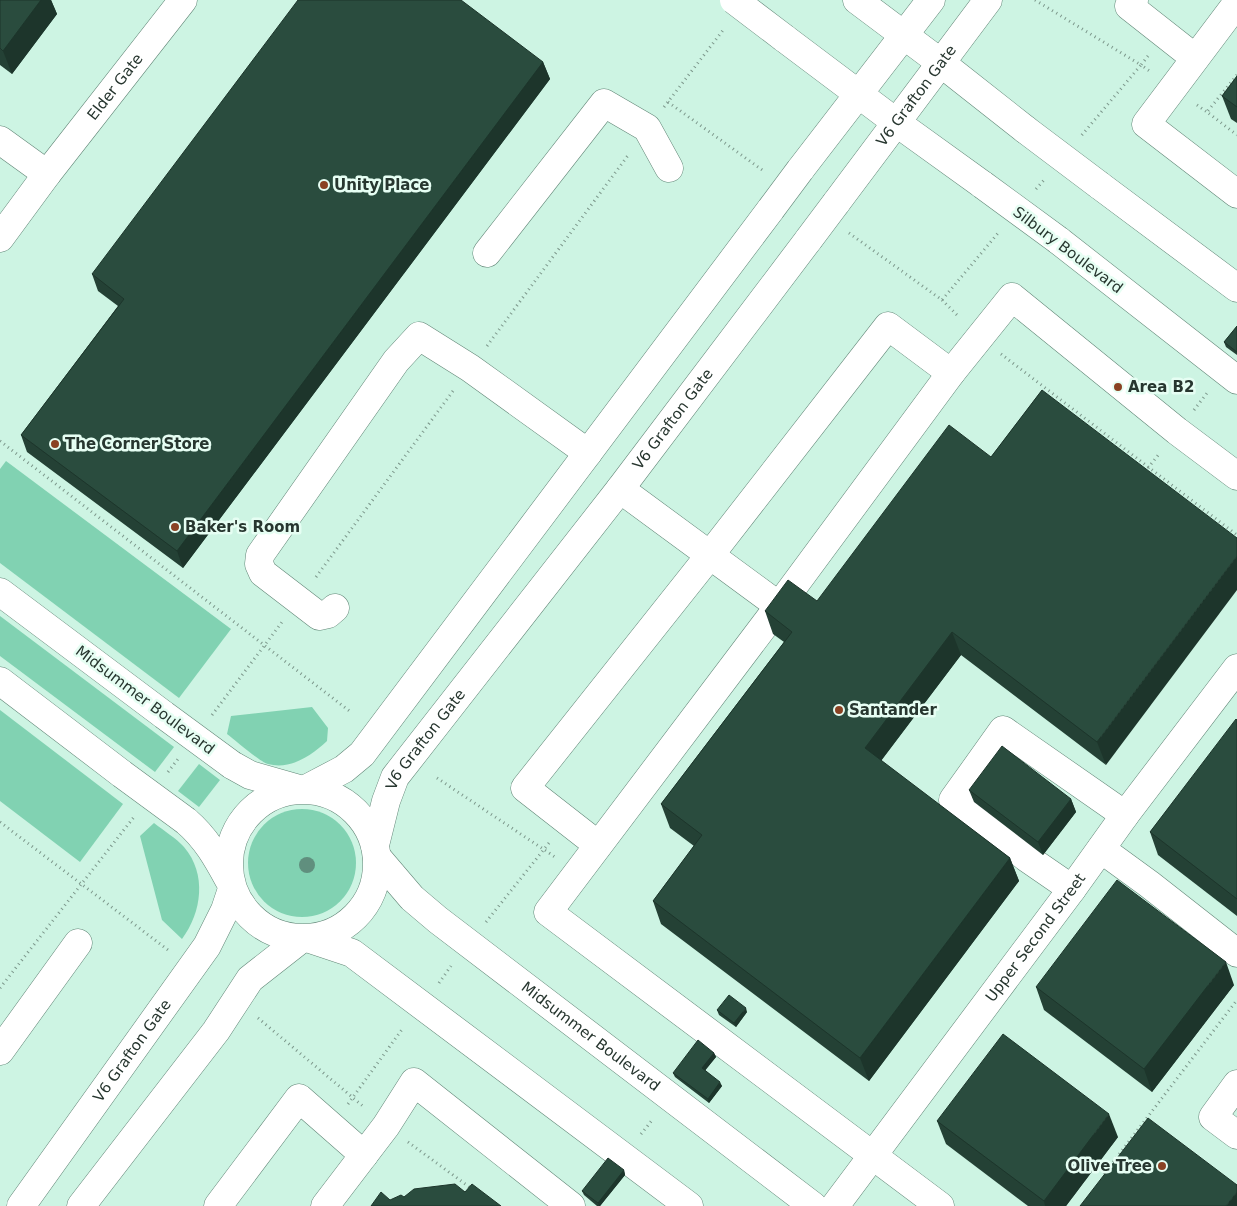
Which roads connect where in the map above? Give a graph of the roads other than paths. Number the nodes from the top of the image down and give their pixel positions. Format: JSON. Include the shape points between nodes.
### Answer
{"nodes":[{"id":1,"x":183,"y":0,"type":"edge"},
{"id":2,"x":857,"y":0,"type":"edge"},
{"id":3,"x":931,"y":0,"type":"edge"},
{"id":4,"x":988,"y":0,"type":"edge"},
{"id":5,"x":1134,"y":0,"type":"edge"},
{"id":6,"x":1237,"y":3,"type":"edge"},
{"id":7,"x":731,"y":12,"type":"edge"},
{"id":8,"x":905,"y":35,"type":"junction"},
{"id":9,"x":1195,"y":58,"type":"junction"},
{"id":10,"x":942,"y":63,"type":"junction"},
{"id":11,"x":859,"y":94,"type":"junction"},
{"id":12,"x":897,"y":123,"type":"junction"},
{"id":13,"x":0,"y":140,"type":"edge"},
{"id":14,"x":669,"y":168,"type":"dead end"},
{"id":15,"x":46,"y":174,"type":"junction"},
{"id":16,"x":1237,"y":194,"type":"edge"},
{"id":17,"x":0,"y":238,"type":"edge"},
{"id":18,"x":487,"y":253,"type":"dead end"},
{"id":19,"x":1237,"y":288,"type":"edge"},
{"id":20,"x":951,"y":373,"type":"junction"},
{"id":21,"x":1237,"y":380,"type":"edge"},
{"id":22,"x":588,"y":452,"type":"junction"},
{"id":23,"x":1237,"y":476,"type":"edge"},
{"id":24,"x":620,"y":489,"type":"junction"},
{"id":25,"x":710,"y":555,"type":"junction"},
{"id":26,"x":0,"y":592,"type":"edge"},
{"id":27,"x":779,"y":606,"type":"junction"},
{"id":28,"x":335,"y":608,"type":"dead end"},
{"id":29,"x":1237,"y":668,"type":"edge"},
{"id":30,"x":0,"y":682,"type":"edge"},
{"id":31,"x":303,"y":789,"type":"junction"},
{"id":32,"x":1125,"y":815,"type":"junction"},
{"id":33,"x":598,"y":845,"type":"junction"},
{"id":34,"x":1101,"y":849,"type":"junction"},
{"id":35,"x":376,"y":851,"type":"junction"},
{"id":36,"x":231,"y":885,"type":"junction"},
{"id":37,"x":1072,"y":889,"type":"junction"},
{"id":38,"x":305,"y":939,"type":"junction"},
{"id":39,"x":78,"y":943,"type":"dead end"},
{"id":40,"x":1237,"y":953,"type":"edge"},
{"id":41,"x":0,"y":1051,"type":"edge"},
{"id":42,"x":1237,"y":1084,"type":"edge"},
{"id":43,"x":1237,"y":1135,"type":"edge"},
{"id":44,"x":364,"y":1155,"type":"junction"},
{"id":45,"x":874,"y":1156,"type":"junction"},
{"id":46,"x":16,"y":1202,"type":"edge"},
{"id":47,"x":81,"y":1206,"type":"edge"},
{"id":48,"x":218,"y":1206,"type":"edge"},
{"id":49,"x":325,"y":1206,"type":"edge"},
{"id":50,"x":571,"y":1206,"type":"edge"},
{"id":51,"x":689,"y":1206,"type":"edge"},
{"id":52,"x":814,"y":1206,"type":"edge"},
{"id":53,"x":835,"y":1206,"type":"edge"},
{"id":54,"x":940,"y":1206,"type":"edge"}],
"edges":[{"from":1,"to":15,"type":"street","name":"Elder Gate"},
{"from":2,"to":8,"type":"street"},
{"from":3,"to":8,"type":"street"},
{"from":4,"to":10,"type":"street","name":"V6 Grafton Gate"},
{"from":5,"to":9,"type":"street","via":[[1129,6]]},
{"from":6,"to":9,"type":"street"},
{"from":7,"to":11,"type":"street","bridge":true,"via":[[784,38]]},
{"from":8,"to":10,"type":"street"},
{"from":8,"to":11,"type":"street"},
{"from":9,"to":16,"type":"street","via":[[1146,124]]},
{"from":10,"to":12,"type":"street","name":"V6 Grafton Gate"},
{"from":10,"to":19,"type":"street","bridge":true},
{"from":11,"to":12,"type":"street","name":"Silbury Boulevard"},
{"from":11,"to":22,"type":"street","bridge":true},
{"from":12,"to":21,"type":"street","name":"Silbury Boulevard","bridge":true,"via":[[1058,240]]},
{"from":12,"to":24,"type":"street","name":"V6 Grafton Gate","bridge":true},
{"from":13,"to":15,"type":"street"},
{"from":14,"to":18,"type":"street","via":[[647,128],[604,103]]},
{"from":15,"to":17,"type":"street","name":"Elder Gate"},
{"from":20,"to":23,"type":"street","via":[[1012,296]]},
{"from":20,"to":25,"type":"street","via":[[888,326]]},
{"from":20,"to":27,"type":"street"},
{"from":22,"to":28,"type":"street","via":[[419,336],[396,361],[260,555],[259,564],[263,572],[319,616]]},
{"from":22,"to":31,"type":"street","via":[[362,754],[344,769]]},
{"from":24,"to":25,"type":"street"},
{"from":24,"to":35,"type":"street","name":"V6 Grafton Gate","via":[[395,777],[386,801]]},
{"from":25,"to":27,"type":"street"},
{"from":25,"to":33,"type":"street","via":[[525,788]]},
{"from":26,"to":31,"type":"street","name":"Midsummer Boulevard","bridge":true,"via":[[232,765],[250,775]]},
{"from":27,"to":33,"type":"street"},
{"from":29,"to":32,"type":"street","name":"Upper Second Street"},
{"from":30,"to":36,"type":"street","bridge":true,"via":[[198,831]]},
{"from":31,"to":35,"type":"street","via":[[329,794],[350,806],[365,824]]},
{"from":31,"to":36,"type":"street","via":[[274,794],[252,809],[236,830],[228,855]]},
{"from":32,"to":34,"type":"street","name":"Upper Second Street"},
{"from":32,"to":37,"type":"street","via":[[1003,730],[953,800]]},
{"from":33,"to":45,"type":"street","via":[[548,912]]},
{"from":34,"to":37,"type":"street","name":"Upper Second Street"},
{"from":34,"to":40,"type":"street"},
{"from":35,"to":38,"type":"street","via":[[377,876],[371,895],[360,912],[329,934]]},
{"from":35,"to":52,"type":"street","name":"Midsummer Boulevard","via":[[412,898],[438,920]]},
{"from":36,"to":38,"type":"street","via":[[239,903],[259,925],[286,937]]},
{"from":36,"to":46,"type":"street","name":"V6 Grafton Gate","via":[[225,910],[207,946]]},
{"from":37,"to":45,"type":"street","name":"Upper Second Street"},
{"from":38,"to":47,"type":"street","via":[[250,979],[216,1031]]},
{"from":38,"to":51,"type":"street","via":[[352,953]]},
{"from":39,"to":41,"type":"street"},
{"from":42,"to":43,"type":"street","via":[[1213,1117]]},
{"from":44,"to":48,"type":"street","via":[[299,1098]]},
{"from":44,"to":49,"type":"street"},
{"from":44,"to":50,"type":"street","via":[[414,1082]]},
{"from":45,"to":53,"type":"street","name":"Upper Second Street"},
{"from":45,"to":54,"type":"street"}]}
